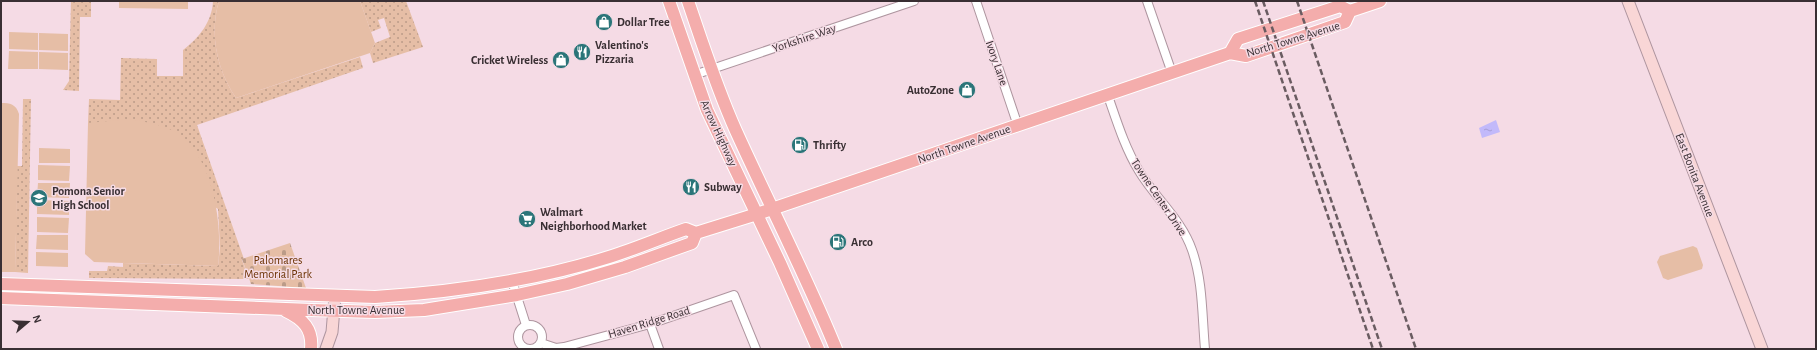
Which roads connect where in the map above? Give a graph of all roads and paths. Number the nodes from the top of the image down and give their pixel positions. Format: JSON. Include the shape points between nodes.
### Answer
{"nodes":[{"id":1,"x":669,"y":1,"type":"edge"},
{"id":2,"x":688,"y":1,"type":"edge"},
{"id":3,"x":914,"y":1,"type":"edge"},
{"id":4,"x":976,"y":1,"type":"edge"},
{"id":5,"x":1147,"y":1,"type":"edge"},
{"id":6,"x":1380,"y":1,"type":"edge"},
{"id":7,"x":1628,"y":1,"type":"edge"},
{"id":8,"x":1350,"y":11,"type":"junction"},
{"id":9,"x":1230,"y":53,"type":"junction"},
{"id":10,"x":711,"y":69,"type":"junction"},
{"id":11,"x":1172,"y":73,"type":"junction"},
{"id":12,"x":694,"y":75,"type":"junction"},
{"id":13,"x":1108,"y":96,"type":"junction"},
{"id":14,"x":1018,"y":126,"type":"junction"},
{"id":15,"x":774,"y":208,"type":"junction"},
{"id":16,"x":757,"y":214,"type":"junction"},
{"id":17,"x":696,"y":233,"type":"junction"},
{"id":18,"x":512,"y":281,"type":"junction"},
{"id":19,"x":1,"y":284,"type":"edge"},
{"id":20,"x":517,"y":295,"type":"junction"},
{"id":21,"x":335,"y":296,"type":"junction"},
{"id":22,"x":1,"y":298,"type":"edge"},
{"id":23,"x":281,"y":309,"type":"junction"},
{"id":24,"x":335,"y":311,"type":"junction"},
{"id":25,"x":650,"y":324,"type":"junction"},
{"id":26,"x":526,"y":325,"type":"junction"},
{"id":27,"x":541,"y":343,"type":"junction"},
{"id":28,"x":564,"y":348,"type":"edge"},
{"id":29,"x":311,"y":349,"type":"edge"},
{"id":30,"x":326,"y":349,"type":"edge"},
{"id":31,"x":659,"y":349,"type":"edge"},
{"id":32,"x":756,"y":349,"type":"edge"},
{"id":33,"x":818,"y":349,"type":"edge"},
{"id":34,"x":836,"y":349,"type":"edge"},
{"id":35,"x":1205,"y":349,"type":"edge"},
{"id":36,"x":1762,"y":349,"type":"edge"}],
"edges":[{"from":1,"to":12,"type":"main road","name":"Arrow Highway"},
{"from":2,"to":10,"type":"main road","name":"Arrow Highway"},
{"from":3,"to":10,"type":"street","name":"Yorkshire Way"},
{"from":4,"to":14,"type":"street","name":"Ivory Lane"},
{"from":5,"to":11,"type":"street"},
{"from":6,"to":8,"type":"main road","name":"North Towne Avenue"},
{"from":7,"to":36,"type":"main road","name":"East Bonita Avenue"},
{"from":8,"to":9,"type":"main road","name":"North Towne Avenue","via":[[1345,22],[1246,56]]},
{"from":8,"to":9,"type":"main road","name":"North Towne Avenue","via":[[1340,6],[1238,40]]},
{"from":9,"to":11,"type":"main road","name":"North Towne Avenue"},
{"from":10,"to":12,"type":"street","name":"Yorkshire Way"},
{"from":10,"to":15,"type":"main road","name":"Arrow Highway","via":[[736,131]]},
{"from":11,"to":13,"type":"main road","name":"North Towne Avenue"},
{"from":12,"to":16,"type":"main road","name":"Arrow Highway","via":[[707,110]]},
{"from":13,"to":14,"type":"main road","name":"North Towne Avenue"},
{"from":13,"to":35,"type":"street","name":"Towne Center Drive","via":[[1126,148],[1140,172],[1182,228],[1192,248],[1200,276]]},
{"from":14,"to":15,"type":"main road","name":"North Towne Avenue"},
{"from":15,"to":16,"type":"main road","name":"North Towne Avenue"},
{"from":15,"to":34,"type":"main road","name":"Arrow Highway"},
{"from":16,"to":17,"type":"main road","name":"North Towne Avenue"},
{"from":16,"to":33,"type":"main road","name":"Arrow Highway"},
{"from":17,"to":18,"type":"main road","name":"North Towne Avenue","via":[[686,229],[609,257]]},
{"from":17,"to":20,"type":"main road","name":"North Towne Avenue","via":[[692,243],[625,267]]},
{"from":18,"to":20,"type":"street"},
{"from":18,"to":21,"type":"main road","name":"North Towne Avenue","via":[[420,294]]},
{"from":19,"to":21,"type":"main road","name":"North Towne Avenue"},
{"from":20,"to":24,"type":"main road","name":"North Towne Avenue","via":[[424,310]]},
{"from":20,"to":26,"type":"street"},
{"from":21,"to":24,"type":"main road"},
{"from":22,"to":23,"type":"main road","name":"North Towne Avenue"},
{"from":23,"to":24,"type":"main road","name":"North Towne Avenue"},
{"from":23,"to":29,"type":"main road","via":[[304,322],[310,334]]},
{"from":24,"to":30,"type":"main road"},
{"from":25,"to":28,"type":"street","name":"Haven Ridge Road"},
{"from":25,"to":31,"type":"street"},
{"from":25,"to":32,"type":"street","name":"Haven Ridge Road","via":[[734,295]]},
{"from":26,"to":27,"type":"street","via":[[540,329]]},
{"from":26,"to":27,"type":"street","via":[[519,333],[521,344],[531,349]]},
{"from":27,"to":28,"type":"street"}]}
